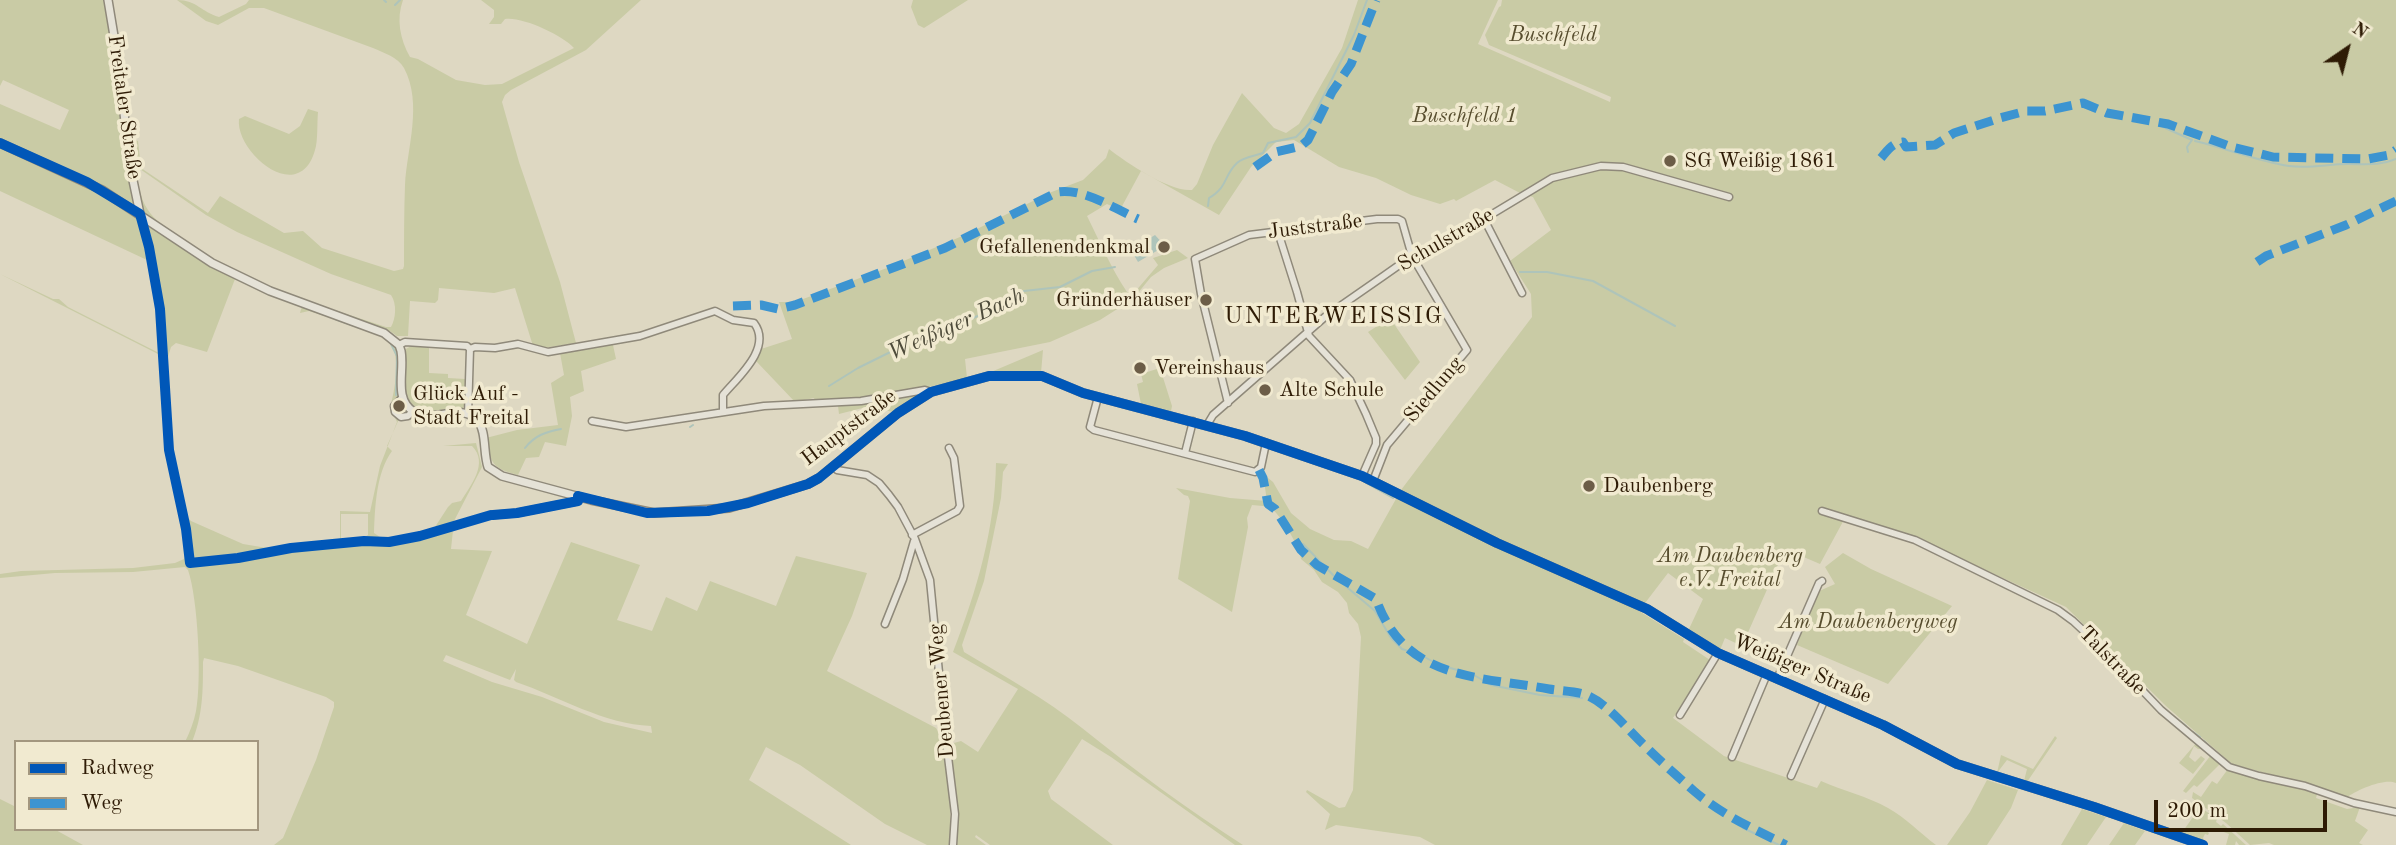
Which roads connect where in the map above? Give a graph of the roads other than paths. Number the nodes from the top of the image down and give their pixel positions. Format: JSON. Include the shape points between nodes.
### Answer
{"nodes":[{"id":1,"x":108,"y":0,"type":"edge"},
{"id":2,"x":0,"y":143,"type":"edge"},
{"id":3,"x":1729,"y":197,"type":"dead end"},
{"id":4,"x":140,"y":214,"type":"junction"},
{"id":5,"x":1484,"y":219,"type":"junction"},
{"id":6,"x":1278,"y":232,"type":"junction"},
{"id":7,"x":1412,"y":256,"type":"junction"},
{"id":8,"x":1522,"y":293,"type":"dead end"},
{"id":9,"x":1308,"y":332,"type":"junction"},
{"id":10,"x":399,"y":345,"type":"junction"},
{"id":11,"x":470,"y":349,"type":"junction"},
{"id":12,"x":931,"y":392,"type":"junction"},
{"id":13,"x":1098,"y":397,"type":"junction"},
{"id":14,"x":402,"y":398,"type":"junction"},
{"id":15,"x":1228,"y":402,"type":"junction"},
{"id":16,"x":412,"y":412,"type":"junction"},
{"id":17,"x":723,"y":412,"type":"junction"},
{"id":18,"x":468,"y":414,"type":"junction"},
{"id":19,"x":592,"y":421,"type":"dead end"},
{"id":20,"x":1193,"y":421,"type":"junction"},
{"id":21,"x":1207,"y":425,"type":"junction"},
{"id":22,"x":1266,"y":443,"type":"junction"},
{"id":23,"x":1376,"y":444,"type":"junction"},
{"id":24,"x":948,"y":448,"type":"dead end"},
{"id":25,"x":1385,"y":449,"type":"junction"},
{"id":26,"x":1185,"y":453,"type":"junction"},
{"id":27,"x":835,"y":467,"type":"junction"},
{"id":28,"x":1363,"y":476,"type":"junction"},
{"id":29,"x":1373,"y":481,"type":"junction"},
{"id":30,"x":1401,"y":495,"type":"joint"},
{"id":31,"x":578,"y":496,"type":"junction"},
{"id":32,"x":1822,"y":511,"type":"dead end"},
{"id":33,"x":493,"y":515,"type":"dead end"},
{"id":34,"x":913,"y":537,"type":"junction"},
{"id":35,"x":1822,"y":581,"type":"dead end"},
{"id":36,"x":885,"y":624,"type":"dead end"},
{"id":37,"x":1718,"y":653,"type":"junction"},
{"id":38,"x":1767,"y":674,"type":"junction"},
{"id":39,"x":1777,"y":679,"type":"junction"},
{"id":40,"x":1825,"y":699,"type":"junction"},
{"id":41,"x":1680,"y":715,"type":"dead end"},
{"id":42,"x":1732,"y":757,"type":"dead end"},
{"id":43,"x":1791,"y":776,"type":"dead end"},
{"id":44,"x":2396,"y":812,"type":"edge"},
{"id":45,"x":953,"y":845,"type":"edge"},
{"id":46,"x":2203,"y":845,"type":"edge"}],
"edges":[{"from":1,"to":4,"type":"street","name":"Freitaler Straße"},
{"from":2,"to":4,"type":"street","name":"Freitaler Straße","via":[[87,182]]},
{"from":3,"to":5,"type":"street","name":"Schulstraße","via":[[1634,169],[1601,166],[1552,178]]},
{"from":4,"to":10,"type":"street","name":"Freitaler Straße","via":[[237,276],[384,333]]},
{"from":5,"to":7,"type":"street","name":"Schulstraße"},
{"from":5,"to":8,"type":"street"},
{"from":6,"to":7,"type":"street","name":"Juststraße","via":[[1398,219],[1405,224]]},
{"from":6,"to":9,"type":"street"},
{"from":6,"to":15,"type":"street","name":"Juststraße","via":[[1241,237],[1195,260]]},
{"from":7,"to":9,"type":"street","name":"Schulstraße"},
{"from":7,"to":25,"type":"street","name":"Siedlung","via":[[1468,350]]},
{"from":9,"to":15,"type":"street","name":"Schulstraße"},
{"from":9,"to":23,"type":"street","via":[[1354,387]]},
{"from":10,"to":11,"type":"street","via":[[463,345]]},
{"from":10,"to":14,"type":"street"},
{"from":11,"to":17,"type":"street","via":[[518,344],[548,352],[640,336],[715,311],[754,323],[759,336],[748,366],[723,395]]},
{"from":11,"to":18,"type":"street"},
{"from":12,"to":13,"type":"street","name":"Hauptstraße","via":[[989,376],[1042,376]]},
{"from":12,"to":17,"type":"street"},
{"from":12,"to":27,"type":"street","name":"Hauptstraße","via":[[898,413]]},
{"from":13,"to":20,"type":"street","name":"Hauptstraße"},
{"from":13,"to":26,"type":"street","via":[[1091,429]]},
{"from":14,"to":16,"type":"street"},
{"from":14,"to":16,"type":"street","via":[[394,406],[395,412],[401,417]]},
{"from":15,"to":21,"type":"street","name":"Schulstraße"},
{"from":16,"to":18,"type":"street"},
{"from":17,"to":19,"type":"street","via":[[626,426]]},
{"from":18,"to":31,"type":"street","name":"Hauptstraße","via":[[480,423],[491,470]]},
{"from":20,"to":21,"type":"street","name":"Hauptstraße"},
{"from":20,"to":26,"type":"street"},
{"from":21,"to":22,"type":"street","name":"Hauptstraße"},
{"from":22,"to":26,"type":"street","via":[[1261,467],[1255,472]]},
{"from":22,"to":28,"type":"street","name":"Hauptstraße"},
{"from":23,"to":25,"type":"street"},
{"from":23,"to":28,"type":"street"},
{"from":24,"to":34,"type":"street","via":[[954,458],[960,506]]},
{"from":25,"to":29,"type":"street","name":"Siedlung"},
{"from":27,"to":31,"type":"street","name":"Hauptstraße","via":[[808,484],[708,511],[647,513]]},
{"from":27,"to":34,"type":"street","name":"Deubener Weg","via":[[879,483]]},
{"from":28,"to":29,"type":"street","name":"Hauptstraße"},
{"from":29,"to":30,"type":"street","name":"Hauptstraße"},
{"from":30,"to":37,"type":"street","name":"Weißiger Straße","via":[[1647,609]]},
{"from":31,"to":33,"type":"street","via":[[578,501]]},
{"from":32,"to":44,"type":"street","name":"Talstraße","via":[[1915,540],[2058,610],[2107,652],[2161,710],[2230,767]]},
{"from":34,"to":36,"type":"street"},
{"from":34,"to":45,"type":"street","name":"Deubener Weg","via":[[932,592],[955,814]]},
{"from":35,"to":39,"type":"street"},
{"from":37,"to":38,"type":"street","name":"Weißiger Straße"},
{"from":37,"to":41,"type":"street","name":"Weißiger Straße"},
{"from":38,"to":39,"type":"street","name":"Weißiger Straße"},
{"from":38,"to":42,"type":"street","name":"Weißiger Straße"},
{"from":39,"to":40,"type":"street","name":"Weißiger Straße"},
{"from":40,"to":43,"type":"street","name":"Weißiger Straße"},
{"from":40,"to":46,"type":"street","name":"Weißiger Straße","via":[[1957,764]]}]}
